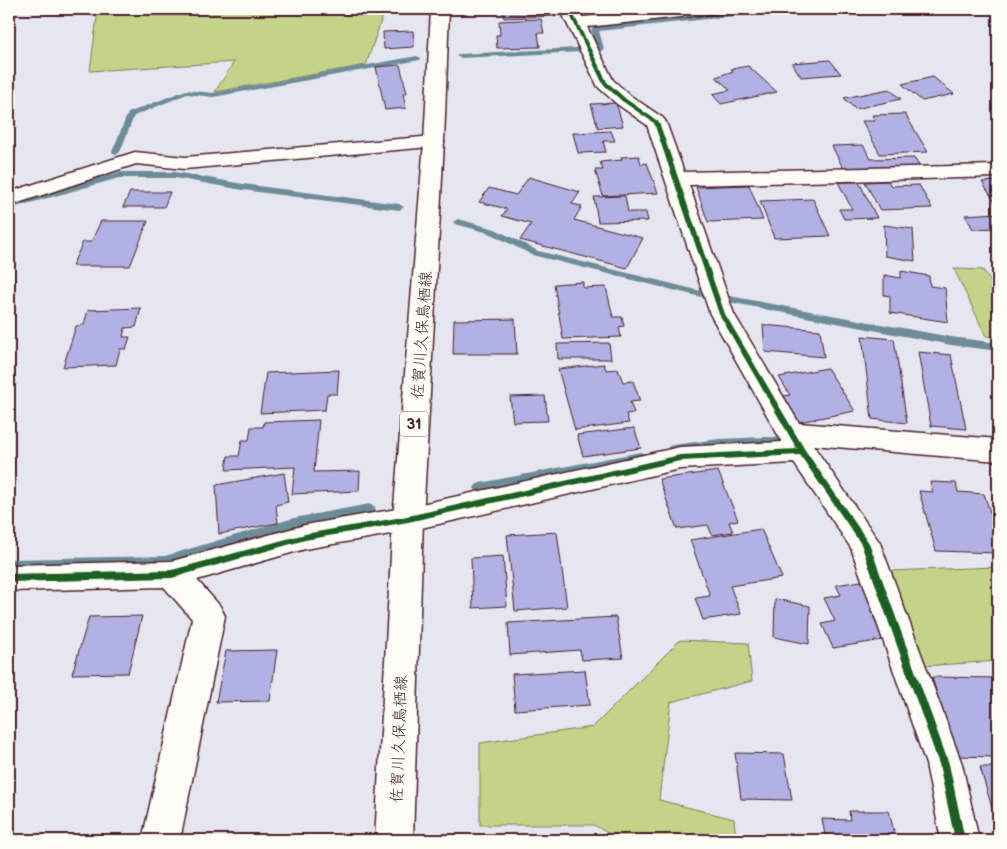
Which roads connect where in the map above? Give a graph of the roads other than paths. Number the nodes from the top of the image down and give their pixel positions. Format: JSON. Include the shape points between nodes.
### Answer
{"nodes":[{"id":1,"x":440,"y":9,"type":"edge"},
{"id":2,"x":709,"y":9,"type":"edge"},
{"id":3,"x":572,"y":16,"type":"edge"},
{"id":4,"x":434,"y":142,"type":"junction"},
{"id":5,"x":998,"y":171,"type":"edge"},
{"id":6,"x":676,"y":180,"type":"junction"},
{"id":7,"x":9,"y":199,"type":"edge"},
{"id":8,"x":796,"y":442,"type":"junction"},
{"id":9,"x":998,"y":450,"type":"edge"},
{"id":10,"x":408,"y":519,"type":"junction"},
{"id":11,"x":172,"y":574,"type":"junction"},
{"id":12,"x":9,"y":578,"type":"edge"},
{"id":13,"x":161,"y":840,"type":"edge"},
{"id":14,"x":394,"y":840,"type":"edge"},
{"id":15,"x":960,"y":840,"type":"edge"}],
"edges":[{"from":1,"to":4,"type":"street","name":"佐賀川久保鳥栖線","number":"31"},
{"from":2,"to":3,"type":"street"},
{"from":3,"to":6,"type":"street","via":[[605,83],[656,122]]},
{"from":4,"to":7,"type":"street","via":[[185,163],[135,158]]},
{"from":4,"to":10,"type":"street","name":"佐賀川久保鳥栖線","number":"31"},
{"from":5,"to":6,"type":"street"},
{"from":6,"to":8,"type":"street","via":[[722,314]]},
{"from":8,"to":9,"type":"street"},
{"from":8,"to":10,"type":"street","via":[[680,458]]},
{"from":8,"to":15,"type":"street","via":[[865,543],[944,764]]},
{"from":10,"to":11,"type":"street","via":[[305,537]]},
{"from":10,"to":14,"type":"street","name":"佐賀川久保鳥栖線","number":"31"},
{"from":11,"to":12,"type":"street"},
{"from":11,"to":13,"type":"street","via":[[209,616]]}]}
